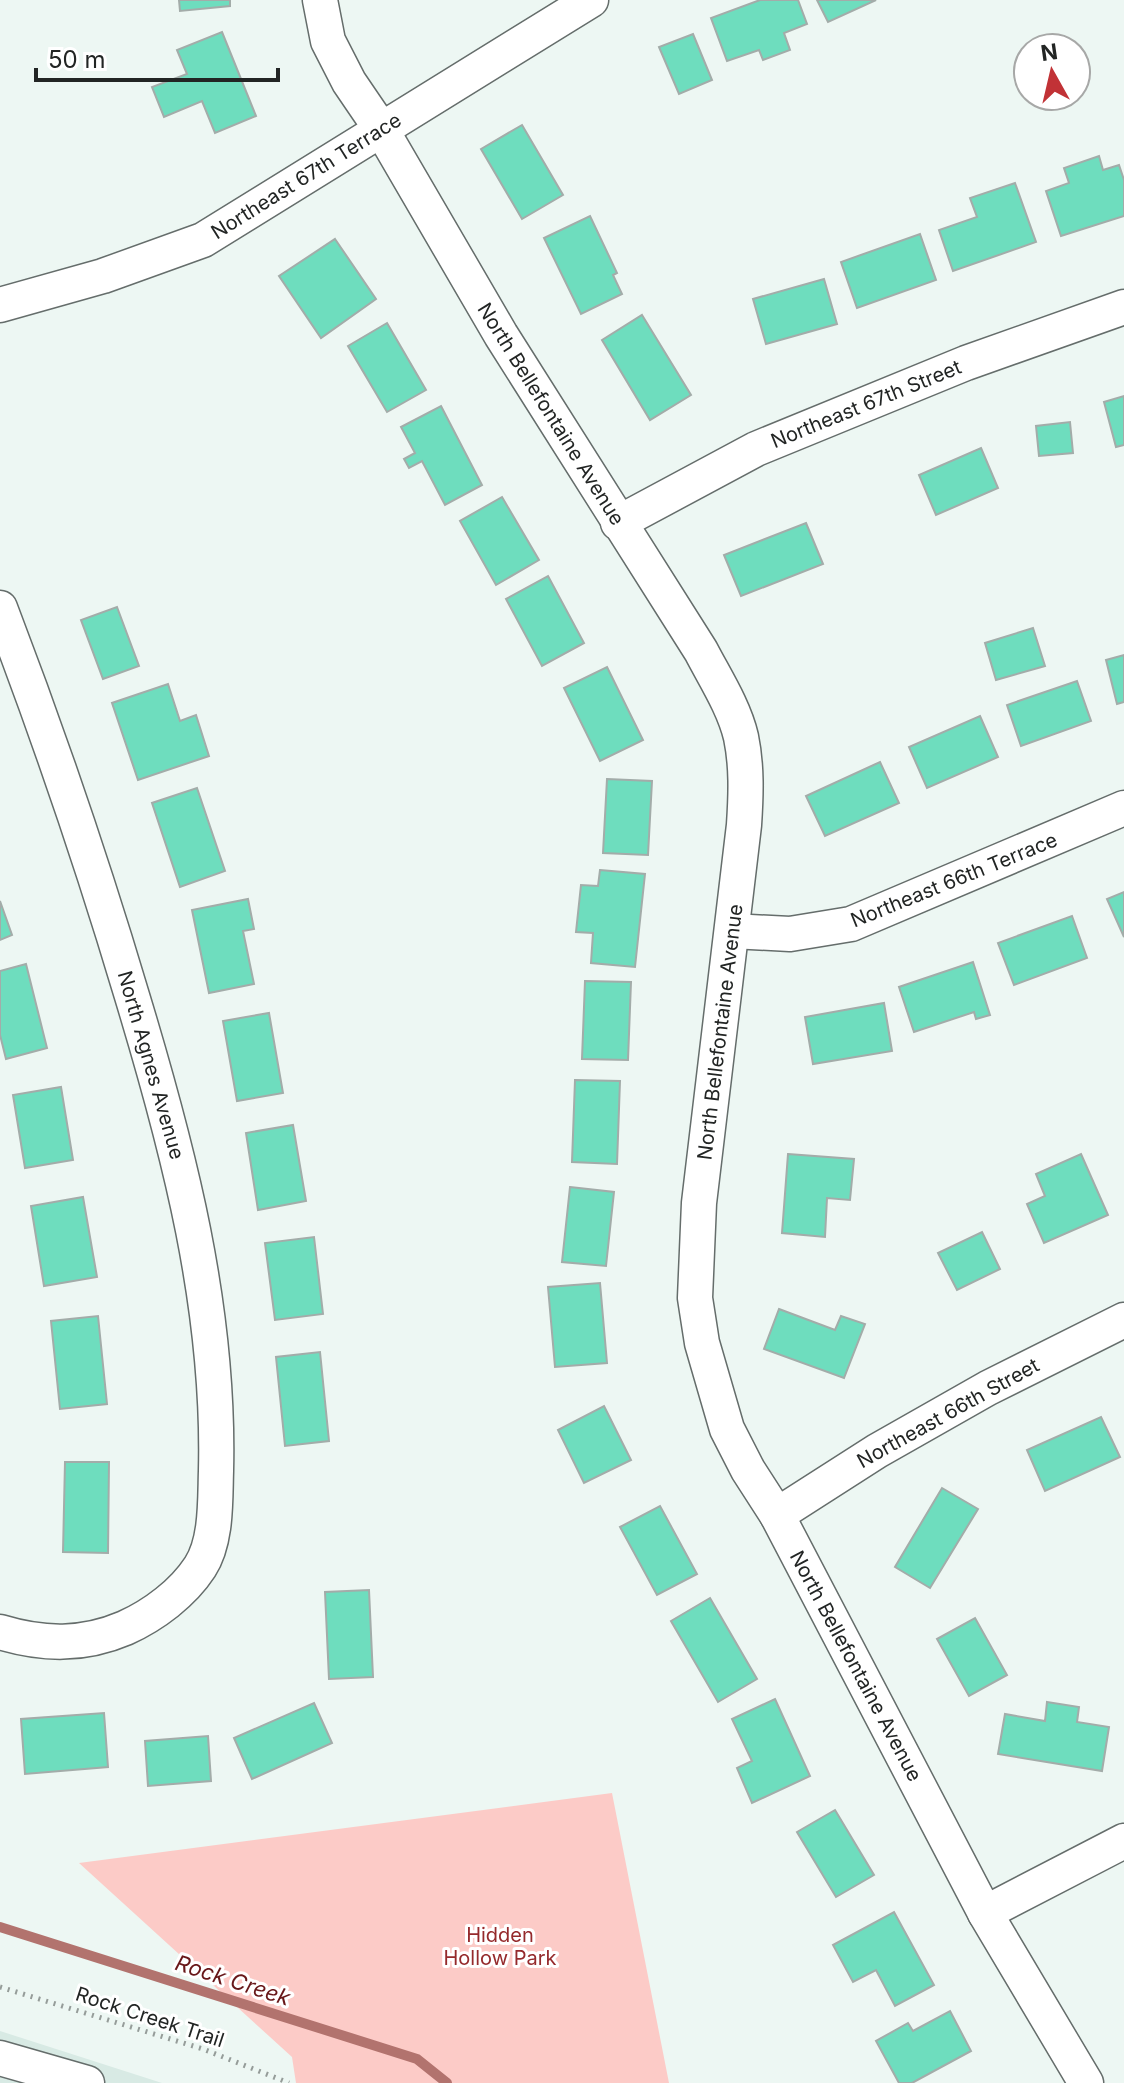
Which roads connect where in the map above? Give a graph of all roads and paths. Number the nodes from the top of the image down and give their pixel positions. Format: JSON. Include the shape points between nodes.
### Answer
{"nodes":[{"id":1,"x":320,"y":0,"type":"edge"},
{"id":2,"x":591,"y":0,"type":"edge"},
{"id":3,"x":381,"y":129,"type":"junction"},
{"id":4,"x":0,"y":305,"type":"edge"},
{"id":5,"x":1124,"y":307,"type":"edge"},
{"id":6,"x":618,"y":523,"type":"junction"},
{"id":7,"x":0,"y":608,"type":"edge"},
{"id":8,"x":1124,"y":808,"type":"edge"},
{"id":9,"x":732,"y":931,"type":"junction"},
{"id":10,"x":1124,"y":1320,"type":"edge"},
{"id":11,"x":777,"y":1515,"type":"junction"},
{"id":12,"x":0,"y":1632,"type":"edge"},
{"id":13,"x":1124,"y":1841,"type":"edge"},
{"id":14,"x":985,"y":1913,"type":"junction"},
{"id":15,"x":0,"y":1987,"type":"edge"},
{"id":16,"x":0,"y":2058,"type":"edge"},
{"id":17,"x":87,"y":2083,"type":"edge"},
{"id":18,"x":289,"y":2083,"type":"edge"},
{"id":19,"x":1086,"y":2083,"type":"edge"}],
"edges":[{"from":1,"to":3,"type":"street","name":"North Bellefontaine Avenue","via":[[328,41]]},
{"from":2,"to":3,"type":"street","name":"Northeast 67th Terrace"},
{"from":3,"to":4,"type":"street","name":"Northeast 67th Terrace","via":[[203,240]]},
{"from":3,"to":6,"type":"street","name":"North Bellefontaine Avenue"},
{"from":5,"to":6,"type":"street","name":"Northeast 67th Street","via":[[966,363],[756,449]]},
{"from":6,"to":9,"type":"street","name":"North Bellefontaine Avenue","via":[[701,651],[740,735],[747,785]]},
{"from":7,"to":12,"type":"street","name":"North Agnes Avenue","via":[[101,894],[189,1201],[213,1363],[216,1445],[214,1527],[202,1565],[172,1598],[115,1632],[71,1642],[28,1641]]},
{"from":8,"to":9,"type":"street","name":"Northeast 66th Terrace","via":[[851,924],[790,934]]},
{"from":9,"to":11,"type":"street","name":"North Bellefontaine Avenue","via":[[699,1203],[695,1298],[727,1429]]},
{"from":10,"to":11,"type":"street","name":"Northeast 66th Street","via":[[988,1388]]},
{"from":11,"to":14,"type":"street","name":"North Bellefontaine Avenue"},
{"from":13,"to":14,"type":"street"},
{"from":14,"to":19,"type":"street","name":"North Bellefontaine Avenue"},
{"from":15,"to":18,"type":"path","name":"Rock Creek Trail","via":[[203,2049]]},
{"from":16,"to":17,"type":"street"}]}
